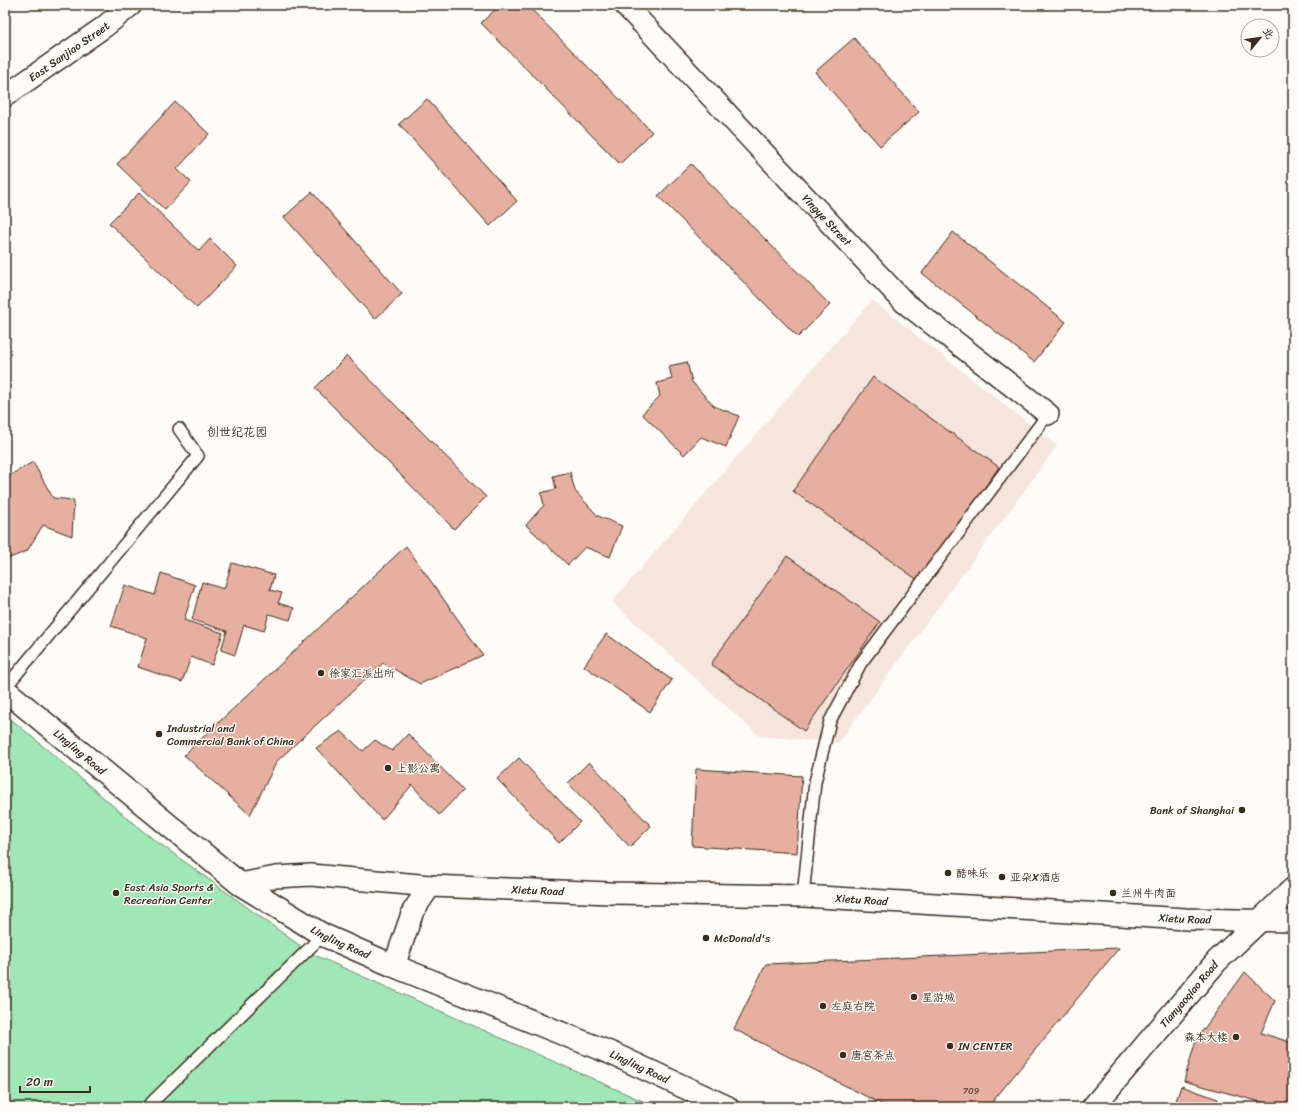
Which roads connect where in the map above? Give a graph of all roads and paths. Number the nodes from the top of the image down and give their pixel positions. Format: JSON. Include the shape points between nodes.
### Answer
{"nodes":[{"id":1,"x":130,"y":5,"type":"edge"},
{"id":2,"x":624,"y":5,"type":"edge"},
{"id":3,"x":5,"y":96,"type":"edge"},
{"id":4,"x":1048,"y":414,"type":"joint"},
{"id":5,"x":179,"y":429,"type":"dead end"},
{"id":6,"x":5,"y":689,"type":"edge"},
{"id":7,"x":240,"y":884,"type":"junction"},
{"id":8,"x":430,"y":886,"type":"junction"},
{"id":9,"x":1293,"y":889,"type":"edge"},
{"id":10,"x":803,"y":896,"type":"junction"},
{"id":11,"x":1261,"y":920,"type":"junction"},
{"id":12,"x":1293,"y":921,"type":"edge"},
{"id":13,"x":323,"y":935,"type":"junction"},
{"id":14,"x":394,"y":966,"type":"junction"},
{"id":15,"x":147,"y":1107,"type":"edge"},
{"id":16,"x":727,"y":1107,"type":"edge"},
{"id":17,"x":1093,"y":1107,"type":"edge"}],
"edges":[{"from":1,"to":3,"type":"street","name":"East Sanjiao Street","via":[[104,27]]},
{"from":2,"to":4,"type":"street","name":"Yingye Street","via":[[904,302]]},
{"from":4,"to":10,"type":"lane","via":[[862,663],[830,721],[815,782]]},
{"from":5,"to":6,"type":"lane","via":[[198,456]]},
{"from":6,"to":7,"type":"street","name":"Lingling Road"},
{"from":7,"to":8,"type":"street","name":"Xietu Road","via":[[276,877],[311,875]]},
{"from":7,"to":13,"type":"street","name":"Lingling Road"},
{"from":8,"to":10,"type":"street","name":"Xietu Road","via":[[610,893]]},
{"from":8,"to":14,"type":"street","via":[[413,912]]},
{"from":9,"to":11,"type":"street","name":"Tianyaoqiao Road"},
{"from":10,"to":11,"type":"street","name":"Xietu Road","via":[[1186,919]]},
{"from":11,"to":12,"type":"street","name":"Xietu Road"},
{"from":11,"to":17,"type":"street","name":"Tianyaoqiao Road","via":[[1217,961]]},
{"from":13,"to":14,"type":"street","name":"Lingling Road"},
{"from":13,"to":15,"type":"lane"},
{"from":14,"to":16,"type":"street","name":"Lingling Road","via":[[614,1054]]}]}
